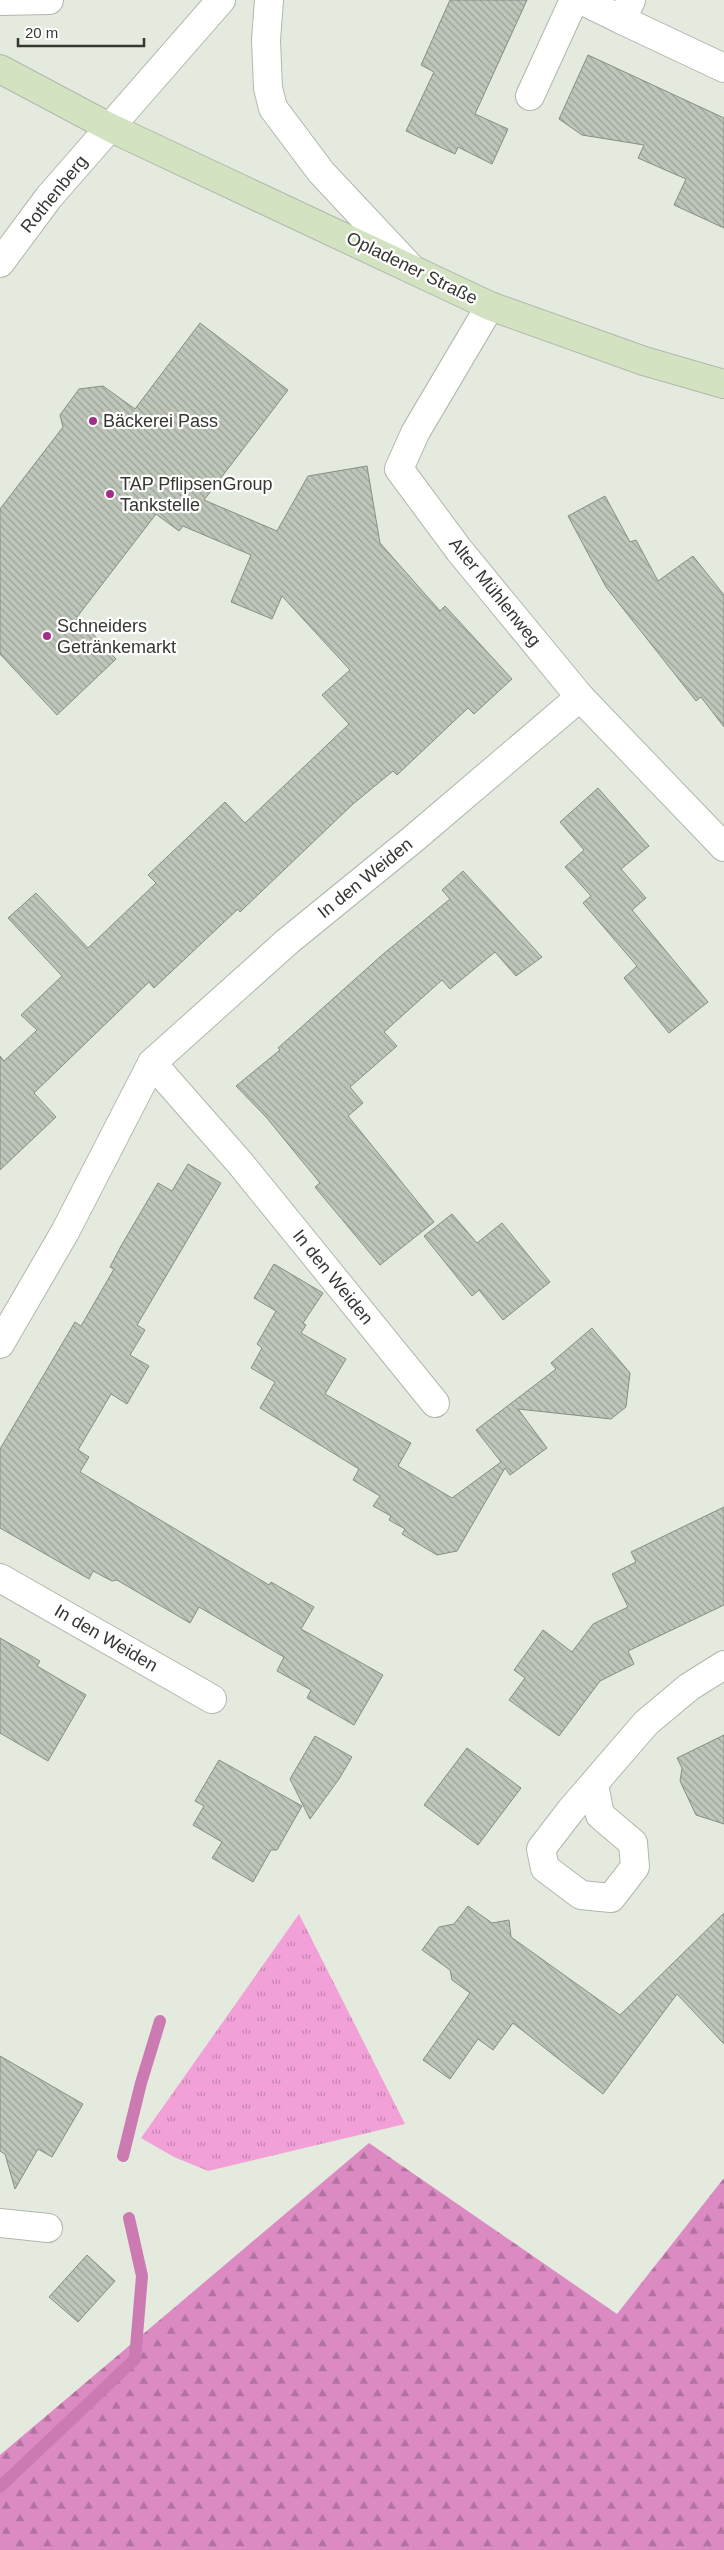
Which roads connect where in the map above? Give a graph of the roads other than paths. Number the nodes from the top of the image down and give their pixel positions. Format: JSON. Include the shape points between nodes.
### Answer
{"nodes":[{"id":1,"x":49,"y":0,"type":"edge"},
{"id":2,"x":221,"y":0,"type":"edge"},
{"id":3,"x":269,"y":0,"type":"edge"},
{"id":4,"x":574,"y":0,"type":"edge"},
{"id":5,"x":581,"y":0,"type":"edge"},
{"id":6,"x":0,"y":1,"type":"edge"},
{"id":7,"x":626,"y":10,"type":"edge"},
{"id":8,"x":724,"y":68,"type":"edge"},
{"id":9,"x":0,"y":69,"type":"edge"},
{"id":10,"x":530,"y":96,"type":"dead end"},
{"id":11,"x":109,"y":127,"type":"junction"},
{"id":12,"x":0,"y":263,"type":"edge"},
{"id":13,"x":410,"y":266,"type":"junction"},
{"id":14,"x":490,"y":306,"type":"junction"},
{"id":15,"x":724,"y":384,"type":"edge"},
{"id":16,"x":580,"y":697,"type":"junction"},
{"id":17,"x":724,"y":847,"type":"edge"},
{"id":18,"x":152,"y":1062,"type":"junction"},
{"id":19,"x":0,"y":1344,"type":"edge"},
{"id":20,"x":434,"y":1403,"type":"dead end"},
{"id":21,"x":0,"y":1578,"type":"edge"},
{"id":22,"x":724,"y":1665,"type":"edge"},
{"id":23,"x":212,"y":1699,"type":"dead end"},
{"id":24,"x":594,"y":1785,"type":"dead end"},
{"id":25,"x":0,"y":2223,"type":"edge"},
{"id":26,"x":48,"y":2228,"type":"dead end"}],
"edges":[{"from":1,"to":6,"type":"street"},
{"from":2,"to":11,"type":"street","name":"Rothenberg"},
{"from":3,"to":13,"type":"street","via":[[266,40],[272,108],[320,172]]},
{"from":4,"to":10,"type":"street"},
{"from":5,"to":7,"type":"street"},
{"from":7,"to":8,"type":"street"},
{"from":9,"to":11,"type":"main road","name":"Opladener Straße"},
{"from":11,"to":12,"type":"street","name":"Rothenberg","via":[[49,197]]},
{"from":11,"to":13,"type":"main road","name":"Opladener Straße"},
{"from":13,"to":14,"type":"main road","name":"Opladener Straße"},
{"from":14,"to":15,"type":"main road","name":"Opladener Straße","via":[[644,361]]},
{"from":14,"to":16,"type":"street","name":"Alter Mühlenweg","via":[[415,433],[400,468],[459,550]]},
{"from":16,"to":17,"type":"street","name":"Alter Mühlenweg"},
{"from":16,"to":18,"type":"street","name":"In den Weiden","via":[[288,941]]},
{"from":18,"to":19,"type":"street","name":"In den Weiden","via":[[65,1232]]},
{"from":18,"to":20,"type":"street","name":"In den Weiden","via":[[240,1163]]},
{"from":21,"to":23,"type":"street","name":"In den Weiden"},
{"from":22,"to":24,"type":"street","via":[[689,1687],[646,1723]]},
{"from":25,"to":26,"type":"street"}]}
